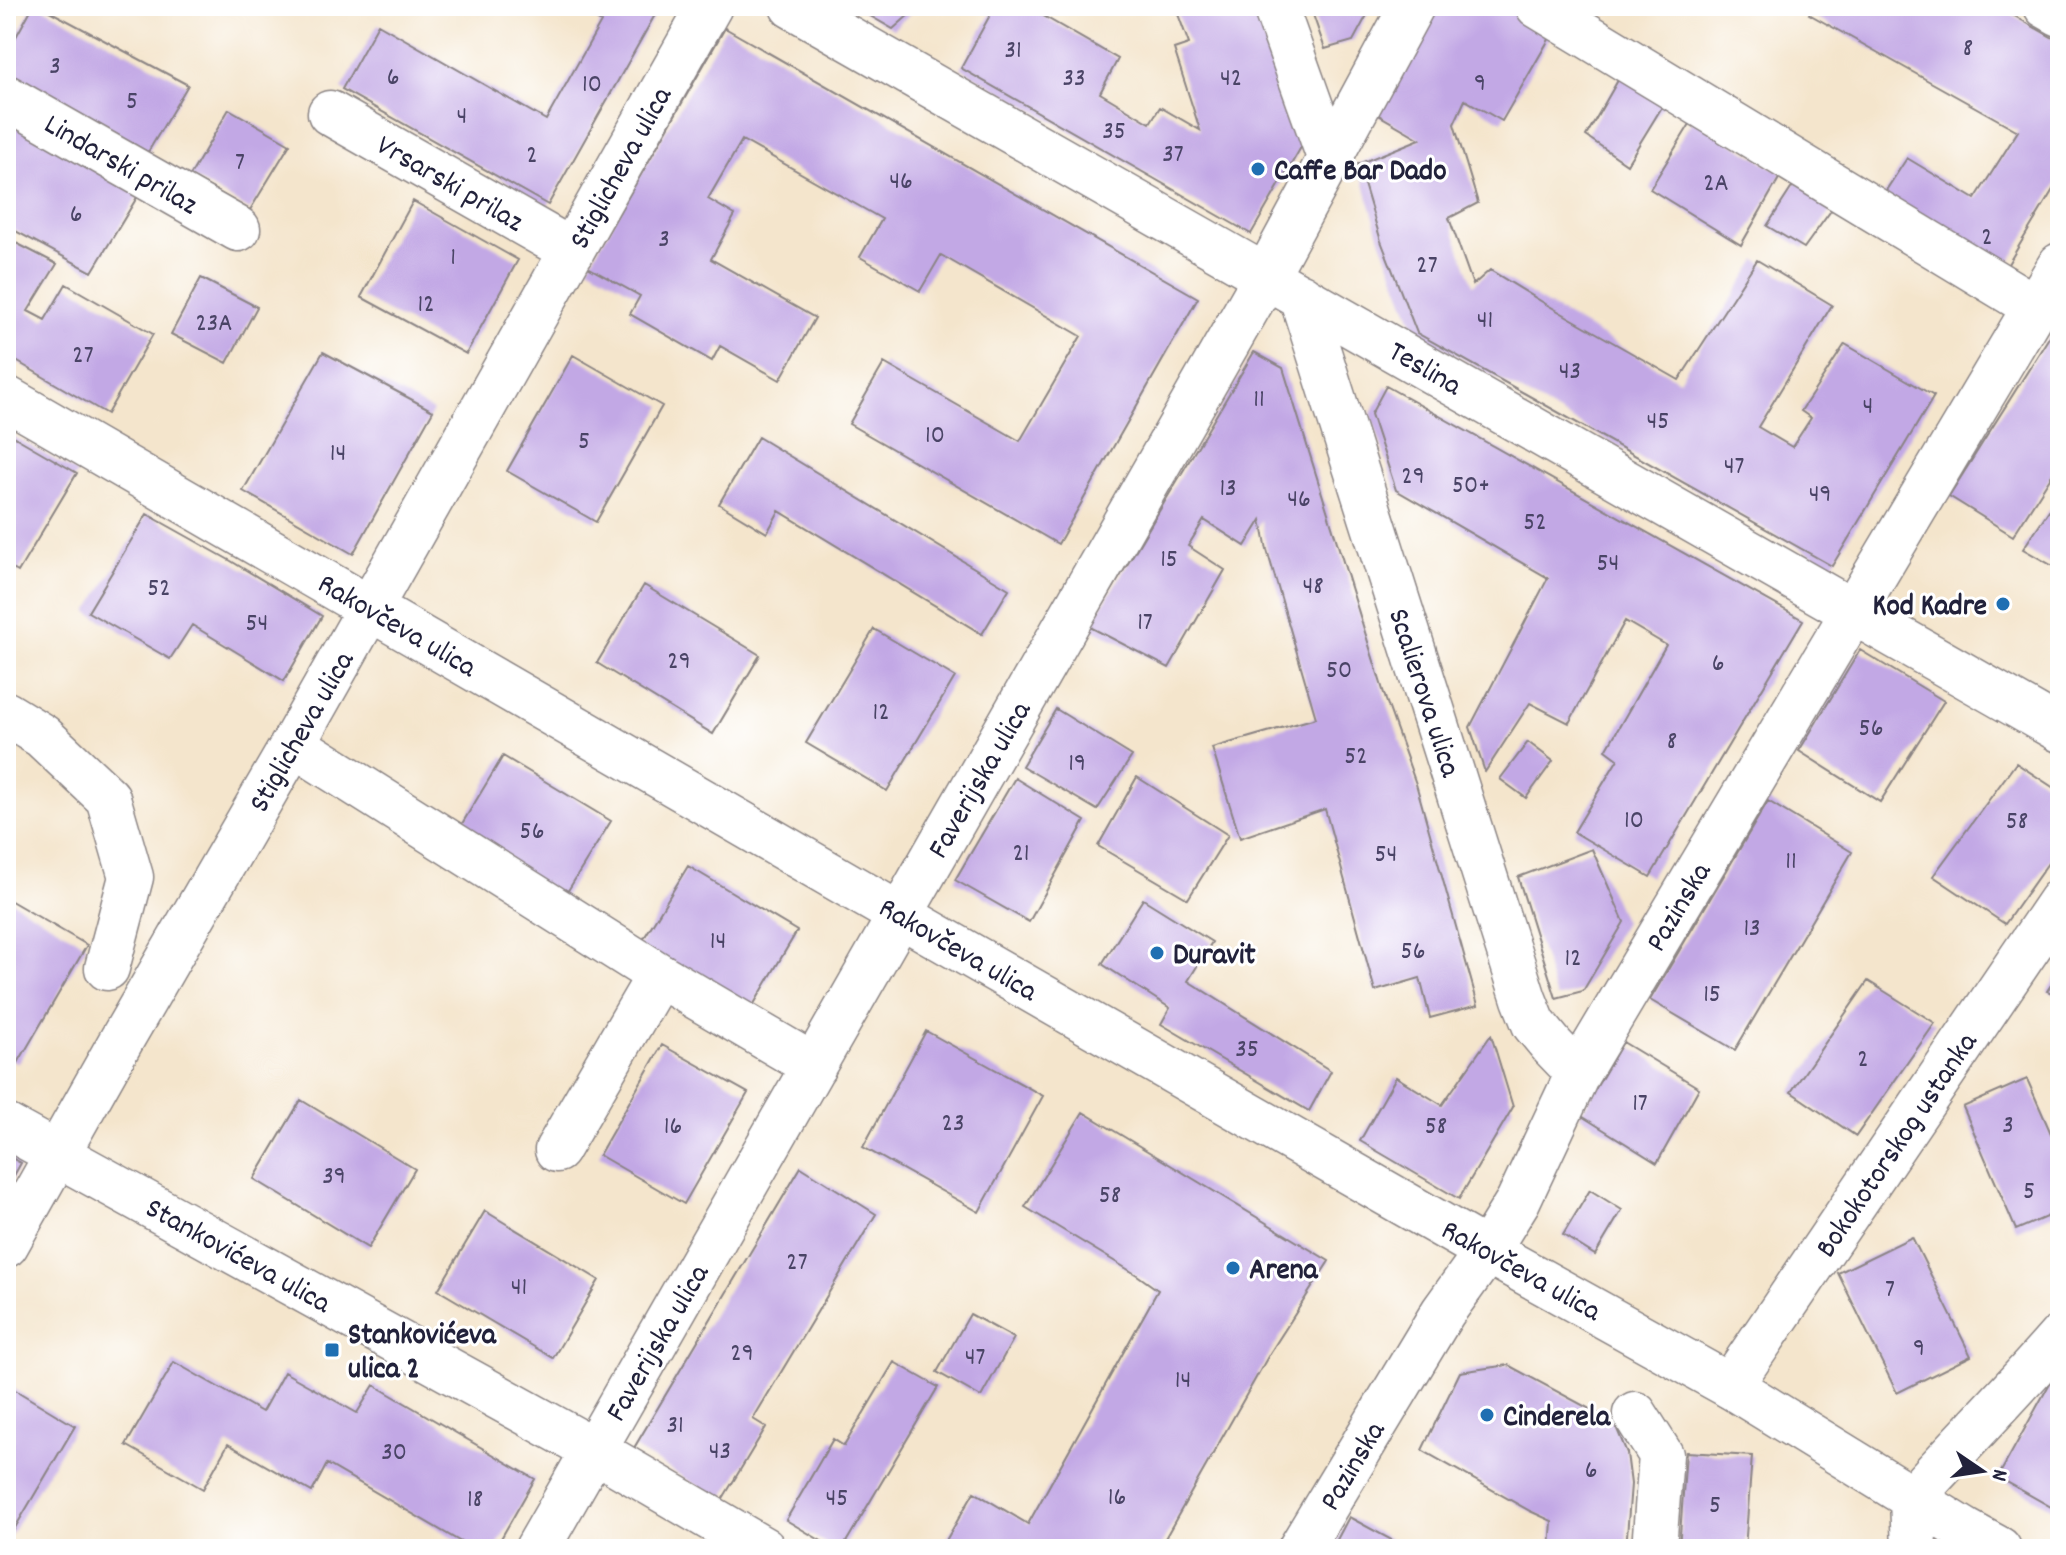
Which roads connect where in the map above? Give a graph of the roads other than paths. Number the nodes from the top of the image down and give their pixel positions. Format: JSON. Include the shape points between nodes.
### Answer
{"nodes":[{"id":1,"x":710,"y":6,"type":"edge"},
{"id":2,"x":792,"y":6,"type":"edge"},
{"id":3,"x":1275,"y":6,"type":"edge"},
{"id":4,"x":1412,"y":6,"type":"edge"},
{"id":5,"x":1538,"y":6,"type":"edge"},
{"id":6,"x":2046,"y":6,"type":"edge"},
{"id":7,"x":2060,"y":14,"type":"edge"},
{"id":8,"x":6,"y":97,"type":"edge"},
{"id":9,"x":330,"y":113,"type":"dead end"},
{"id":10,"x":1330,"y":160,"type":"junction"},
{"id":11,"x":238,"y":229,"type":"dead end"},
{"id":12,"x":572,"y":251,"type":"junction"},
{"id":13,"x":2060,"y":265,"type":"edge"},
{"id":14,"x":1284,"y":286,"type":"junction"},
{"id":15,"x":2035,"y":307,"type":"junction"},
{"id":16,"x":6,"y":398,"type":"edge"},
{"id":17,"x":370,"y":608,"type":"junction"},
{"id":18,"x":1853,"y":610,"type":"junction"},
{"id":19,"x":6,"y":714,"type":"edge"},
{"id":20,"x":2060,"y":730,"type":"edge"},
{"id":21,"x":293,"y":744,"type":"junction"},
{"id":22,"x":2060,"y":901,"type":"edge"},
{"id":23,"x":900,"y":915,"type":"junction"},
{"id":24,"x":107,"y":968,"type":"dead end"},
{"id":25,"x":659,"y":975,"type":"junction"},
{"id":26,"x":814,"y":1066,"type":"junction"},
{"id":27,"x":1578,"y":1073,"type":"junction"},
{"id":28,"x":6,"y":1126,"type":"edge"},
{"id":29,"x":557,"y":1150,"type":"dead end"},
{"id":30,"x":56,"y":1154,"type":"junction"},
{"id":31,"x":6,"y":1245,"type":"edge"},
{"id":32,"x":1487,"y":1251,"type":"junction"},
{"id":33,"x":2060,"y":1337,"type":"edge"},
{"id":34,"x":1730,"y":1386,"type":"junction"},
{"id":35,"x":1635,"y":1414,"type":"dead end"},
{"id":36,"x":594,"y":1450,"type":"junction"},
{"id":37,"x":1912,"y":1498,"type":"junction"},
{"id":38,"x":537,"y":1549,"type":"edge"},
{"id":39,"x":763,"y":1549,"type":"edge"},
{"id":40,"x":1300,"y":1549,"type":"edge"},
{"id":41,"x":1654,"y":1549,"type":"edge"},
{"id":42,"x":1914,"y":1549,"type":"edge"},
{"id":43,"x":1999,"y":1549,"type":"edge"}],
"edges":[{"from":1,"to":12,"type":"street","name":"Stiglicheva ulica"},
{"from":2,"to":14,"type":"street","name":"Teslina"},
{"from":3,"to":10,"type":"street"},
{"from":4,"to":10,"type":"street","name":"Faverijska ulica"},
{"from":5,"to":15,"type":"street"},
{"from":6,"to":7,"type":"street"},
{"from":8,"to":11,"type":"street","name":"Lindarski prilaz"},
{"from":9,"to":12,"type":"street","name":"Vrsarski prilaz"},
{"from":10,"to":14,"type":"street","name":"Faverijska ulica"},
{"from":12,"to":17,"type":"street","name":"Stiglicheva ulica"},
{"from":13,"to":15,"type":"street","name":"Pazinska"},
{"from":14,"to":18,"type":"street","name":"Teslina"},
{"from":14,"to":23,"type":"street","name":"Faverijska ulica"},
{"from":14,"to":27,"type":"street","name":"Scalierova ulica","via":[[1524,999],[1534,1024]]},
{"from":15,"to":18,"type":"street","name":"Pazinska"},
{"from":16,"to":17,"type":"street","name":"Rakovčeva ulica"},
{"from":17,"to":21,"type":"street","name":"Stiglicheva ulica"},
{"from":17,"to":23,"type":"street","name":"Rakovčeva ulica"},
{"from":18,"to":20,"type":"street","name":"Teslina"},
{"from":18,"to":27,"type":"street","name":"Pazinska"},
{"from":19,"to":24,"type":"street","via":[[42,736],[108,798],[131,877]]},
{"from":21,"to":25,"type":"street"},
{"from":21,"to":30,"type":"street","name":"Stiglicheva ulica"},
{"from":22,"to":34,"type":"street","name":"Bokokotorskog ustanka"},
{"from":23,"to":26,"type":"street","name":"Faverijska ulica"},
{"from":23,"to":32,"type":"street","name":"Rakovčeva ulica"},
{"from":25,"to":26,"type":"street"},
{"from":25,"to":29,"type":"street"},
{"from":26,"to":36,"type":"street","name":"Faverijska ulica"},
{"from":27,"to":32,"type":"street","name":"Pazinska","via":[[1518,1201]]},
{"from":28,"to":30,"type":"street","name":"Stankovićeva ulica"},
{"from":30,"to":31,"type":"street","name":"Stiglicheva ulica"},
{"from":30,"to":36,"type":"street","name":"Stankovićeva ulica"},
{"from":32,"to":34,"type":"street","name":"Rakovčeva ulica"},
{"from":32,"to":40,"type":"street","name":"Pazinska","via":[[1443,1312]]},
{"from":33,"to":37,"type":"street"},
{"from":34,"to":37,"type":"street","name":"Rakovčeva ulica"},
{"from":35,"to":41,"type":"street","via":[[1661,1455]]},
{"from":36,"to":38,"type":"street","name":"Faverijska ulica"},
{"from":36,"to":39,"type":"street","name":"Stankovićeva ulica"},
{"from":37,"to":42,"type":"street"},
{"from":37,"to":43,"type":"street","name":"Rakovčeva ulica"}]}
